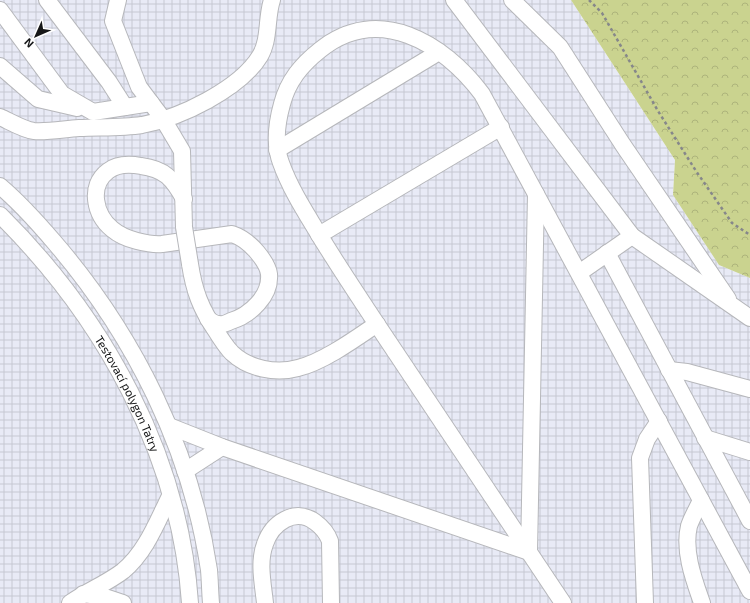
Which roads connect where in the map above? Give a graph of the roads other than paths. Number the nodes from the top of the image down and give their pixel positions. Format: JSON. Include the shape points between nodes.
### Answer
{"nodes":[{"id":1,"x":47,"y":0,"type":"edge"},
{"id":2,"x":118,"y":0,"type":"edge"},
{"id":3,"x":272,"y":0,"type":"edge"},
{"id":4,"x":454,"y":0,"type":"edge"},
{"id":5,"x":512,"y":0,"type":"edge"},
{"id":6,"x":0,"y":10,"type":"edge"},
{"id":7,"x":439,"y":52,"type":"junction"},
{"id":8,"x":0,"y":66,"type":"edge"},
{"id":9,"x":151,"y":103,"type":"junction"},
{"id":10,"x":125,"y":107,"type":"junction"},
{"id":11,"x":93,"y":112,"type":"junction"},
{"id":12,"x":0,"y":117,"type":"edge"},
{"id":13,"x":163,"y":119,"type":"junction"},
{"id":14,"x":501,"y":127,"type":"junction"},
{"id":15,"x":277,"y":150,"type":"junction"},
{"id":16,"x":0,"y":186,"type":"edge"},
{"id":17,"x":536,"y":192,"type":"junction"},
{"id":18,"x":184,"y":200,"type":"junction"},
{"id":19,"x":0,"y":215,"type":"edge"},
{"id":20,"x":319,"y":235,"type":"junction"},
{"id":21,"x":632,"y":236,"type":"junction"},
{"id":22,"x":607,"y":253,"type":"junction"},
{"id":23,"x":579,"y":273,"type":"junction"},
{"id":24,"x":733,"y":307,"type":"junction"},
{"id":25,"x":750,"y":318,"type":"edge"},
{"id":26,"x":208,"y":319,"type":"junction"},
{"id":27,"x":377,"y":324,"type":"junction"},
{"id":28,"x":669,"y":370,"type":"junction"},
{"id":29,"x":750,"y":389,"type":"edge"},
{"id":30,"x":659,"y":421,"type":"junction"},
{"id":31,"x":169,"y":426,"type":"junction"},
{"id":32,"x":705,"y":438,"type":"junction"},
{"id":33,"x":222,"y":447,"type":"junction"},
{"id":34,"x":750,"y":452,"type":"edge"},
{"id":35,"x":185,"y":471,"type":"junction"},
{"id":36,"x":170,"y":496,"type":"junction"},
{"id":37,"x":701,"y":500,"type":"junction"},
{"id":38,"x":750,"y":521,"type":"edge"},
{"id":39,"x":530,"y":552,"type":"junction"},
{"id":40,"x":750,"y":591,"type":"edge"},
{"id":41,"x":83,"y":594,"type":"junction"},
{"id":42,"x":558,"y":602,"type":"edge"},
{"id":43,"x":70,"y":603,"type":"edge"},
{"id":44,"x":123,"y":603,"type":"edge"},
{"id":45,"x":190,"y":603,"type":"edge"},
{"id":46,"x":211,"y":603,"type":"edge"},
{"id":47,"x":265,"y":603,"type":"edge"},
{"id":48,"x":331,"y":603,"type":"edge"},
{"id":49,"x":645,"y":603,"type":"edge"},
{"id":50,"x":702,"y":603,"type":"edge"}],
"edges":[{"from":1,"to":10,"type":"street"},
{"from":2,"to":9,"type":"street","via":[[113,21],[139,87]]},
{"from":3,"to":13,"type":"street","via":[[266,40],[256,60],[221,93]]},
{"from":4,"to":21,"type":"street"},
{"from":5,"to":24,"type":"street","via":[[560,47]]},
{"from":6,"to":11,"type":"street","via":[[62,94]]},
{"from":7,"to":14,"type":"street","via":[[474,84]]},
{"from":7,"to":15,"type":"street"},
{"from":7,"to":15,"type":"street","via":[[413,37],[383,29],[358,31],[330,42],[302,66],[287,88],[280,110]]},
{"from":8,"to":11,"type":"street","via":[[38,99]]},
{"from":9,"to":10,"type":"street"},
{"from":9,"to":13,"type":"street"},
{"from":10,"to":11,"type":"street"},
{"from":12,"to":13,"type":"street","via":[[32,131],[141,125]]},
{"from":13,"to":18,"type":"street","via":[[182,151]]},
{"from":14,"to":17,"type":"street"},
{"from":14,"to":20,"type":"street"},
{"from":15,"to":20,"type":"street","via":[[287,179]]},
{"from":16,"to":31,"type":"street","via":[[38,223],[99,299],[125,339]]},
{"from":17,"to":23,"type":"street"},
{"from":17,"to":39,"type":"street"},
{"from":18,"to":26,"type":"street","bridge":true,"via":[[184,227],[190,264],[197,297]]},
{"from":18,"to":26,"type":"street","via":[[164,172],[145,166],[124,165],[104,175],[95,197],[98,209],[108,225],[135,240],[158,244],[232,234],[256,251],[269,274],[260,301],[248,313],[233,321],[219,324]]},
{"from":19,"to":36,"type":"street","name":"Testovací polygon Tatry","via":[[53,273],[107,350],[150,434]]},
{"from":20,"to":27,"type":"street"},
{"from":21,"to":22,"type":"street"},
{"from":21,"to":24,"type":"street"},
{"from":22,"to":23,"type":"street"},
{"from":22,"to":28,"type":"street"},
{"from":23,"to":30,"type":"street"},
{"from":24,"to":25,"type":"street"},
{"from":26,"to":27,"type":"street","via":[[233,354],[251,365],[273,370],[297,369],[308,365],[344,346]]},
{"from":27,"to":39,"type":"street"},
{"from":28,"to":29,"type":"street","via":[[687,372]]},
{"from":28,"to":32,"type":"street"},
{"from":30,"to":37,"type":"street"},
{"from":30,"to":49,"type":"street","via":[[644,445],[640,458]]},
{"from":31,"to":33,"type":"street"},
{"from":31,"to":35,"type":"street"},
{"from":32,"to":34,"type":"street"},
{"from":32,"to":38,"type":"street"},
{"from":33,"to":35,"type":"street"},
{"from":33,"to":39,"type":"street"},
{"from":35,"to":46,"type":"street","via":[[209,570]]},
{"from":36,"to":41,"type":"street","via":[[143,550],[123,571]]},
{"from":36,"to":45,"type":"street","name":"Testovací polygon Tatry","via":[[188,573]]},
{"from":37,"to":40,"type":"street"},
{"from":37,"to":50,"type":"street","via":[[690,524],[688,541],[690,561]]},
{"from":39,"to":42,"type":"street"},
{"from":41,"to":43,"type":"street"},
{"from":41,"to":44,"type":"street"},
{"from":47,"to":48,"type":"street","via":[[262,561],[265,543],[282,521],[301,515],[320,525],[330,541]]}]}
